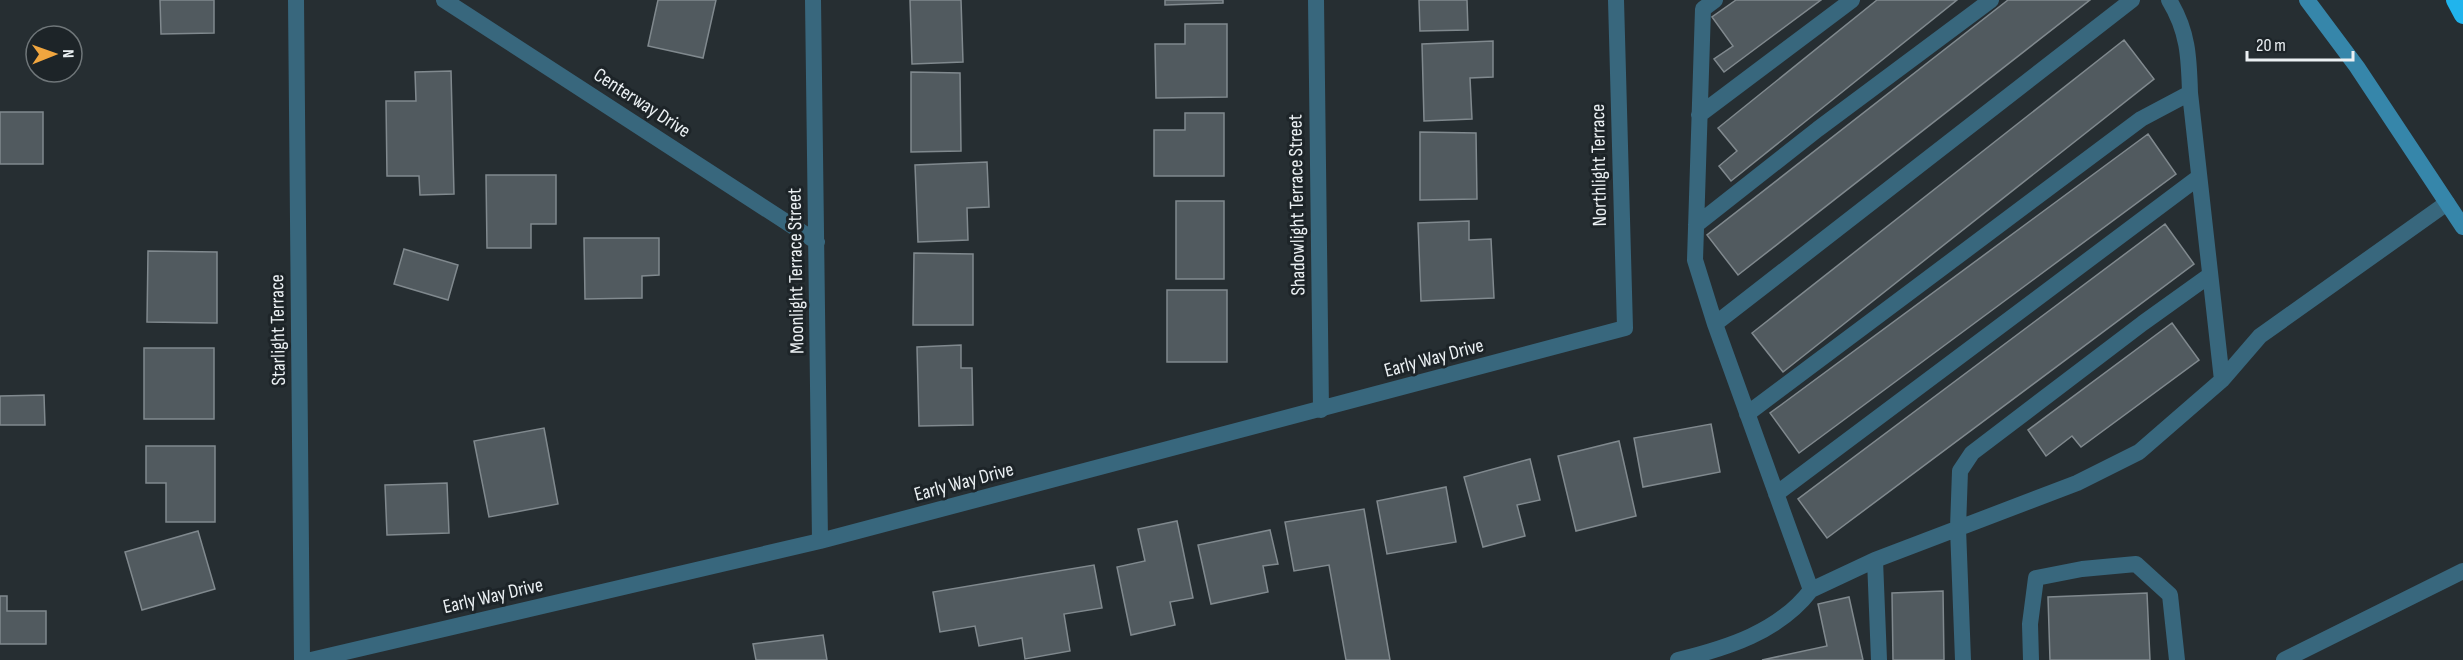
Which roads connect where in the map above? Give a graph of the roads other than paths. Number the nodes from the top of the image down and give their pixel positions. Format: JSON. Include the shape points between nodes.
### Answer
{"nodes":[{"id":1,"x":296,"y":0,"type":"edge"},
{"id":2,"x":444,"y":0,"type":"edge"},
{"id":3,"x":813,"y":0,"type":"edge"},
{"id":4,"x":1316,"y":0,"type":"edge"},
{"id":5,"x":1616,"y":0,"type":"edge"},
{"id":6,"x":1715,"y":0,"type":"edge"},
{"id":7,"x":1852,"y":0,"type":"edge"},
{"id":8,"x":1991,"y":0,"type":"edge"},
{"id":9,"x":2132,"y":0,"type":"edge"},
{"id":10,"x":2169,"y":0,"type":"edge"},
{"id":11,"x":2307,"y":0,"type":"edge"},
{"id":12,"x":2455,"y":0,"type":"edge"},
{"id":13,"x":2463,"y":15,"type":"edge"},
{"id":14,"x":2190,"y":93,"type":"junction"},
{"id":15,"x":1699,"y":115,"type":"junction"},
{"id":16,"x":2199,"y":177,"type":"junction"},
{"id":17,"x":2447,"y":203,"type":"junction"},
{"id":18,"x":1696,"y":225,"type":"junction"},
{"id":19,"x":2463,"y":227,"type":"edge"},
{"id":20,"x":818,"y":242,"type":"junction"},
{"id":21,"x":2210,"y":275,"type":"junction"},
{"id":22,"x":1715,"y":324,"type":"junction"},
{"id":23,"x":1625,"y":328,"type":"joint"},
{"id":24,"x":2222,"y":381,"type":"junction"},
{"id":25,"x":1321,"y":410,"type":"junction"},
{"id":26,"x":1747,"y":414,"type":"junction"},
{"id":27,"x":1776,"y":494,"type":"junction"},
{"id":28,"x":1958,"y":528,"type":"junction"},
{"id":29,"x":820,"y":541,"type":"junction"},
{"id":30,"x":1875,"y":560,"type":"junction"},
{"id":31,"x":2463,"y":571,"type":"edge"},
{"id":32,"x":1811,"y":590,"type":"junction"},
{"id":33,"x":302,"y":660,"type":"edge"},
{"id":34,"x":311,"y":660,"type":"edge"},
{"id":35,"x":1678,"y":660,"type":"edge"},
{"id":36,"x":1879,"y":660,"type":"edge"},
{"id":37,"x":1963,"y":660,"type":"edge"},
{"id":38,"x":2031,"y":660,"type":"edge"},
{"id":39,"x":2177,"y":660,"type":"edge"},
{"id":40,"x":2284,"y":660,"type":"edge"}],
"edges":[{"from":1,"to":33,"type":"street","name":"Starlight Terrace"},
{"from":2,"to":20,"type":"street","name":"Centerway Drive"},
{"from":3,"to":20,"type":"street","name":"Moonlight Terrace Street"},
{"from":4,"to":25,"type":"street","name":"Shadowlight Terrace Street"},
{"from":5,"to":23,"type":"street","name":"Northlight Terrace"},
{"from":6,"to":15,"type":"street","via":[[1703,9]]},
{"from":7,"to":15,"type":"street"},
{"from":8,"to":18,"type":"street"},
{"from":9,"to":22,"type":"street"},
{"from":10,"to":14,"type":"street","via":[[2179,16],[2189,49]]},
{"from":11,"to":17,"type":"main road","via":[[2357,67]]},
{"from":12,"to":13,"type":"highway"},
{"from":14,"to":16,"type":"street"},
{"from":14,"to":26,"type":"street","via":[[2131,126]]},
{"from":15,"to":18,"type":"street"},
{"from":16,"to":21,"type":"street"},
{"from":16,"to":27,"type":"street"},
{"from":17,"to":19,"type":"main road"},
{"from":17,"to":24,"type":"street","via":[[2260,336]]},
{"from":18,"to":22,"type":"street","via":[[1695,260]]},
{"from":20,"to":29,"type":"street","name":"Moonlight Terrace Street"},
{"from":21,"to":24,"type":"street"},
{"from":21,"to":28,"type":"street","via":[[1972,453],[1960,471]]},
{"from":22,"to":26,"type":"street"},
{"from":23,"to":25,"type":"street","name":"Early Way Drive"},
{"from":24,"to":28,"type":"street","via":[[2139,452],[2077,483]]},
{"from":25,"to":29,"type":"street","name":"Early Way Drive"},
{"from":26,"to":27,"type":"street"},
{"from":27,"to":32,"type":"street"},
{"from":28,"to":30,"type":"street"},
{"from":28,"to":37,"type":"street"},
{"from":29,"to":34,"type":"street","name":"Early Way Drive"},
{"from":30,"to":32,"type":"street"},
{"from":30,"to":36,"type":"street"},
{"from":31,"to":40,"type":"street"},
{"from":32,"to":35,"type":"street","via":[[1799,606],[1773,626],[1713,651]]},
{"from":38,"to":39,"type":"street","via":[[2030,624],[2036,578],[2136,564],[2170,595]]}]}
